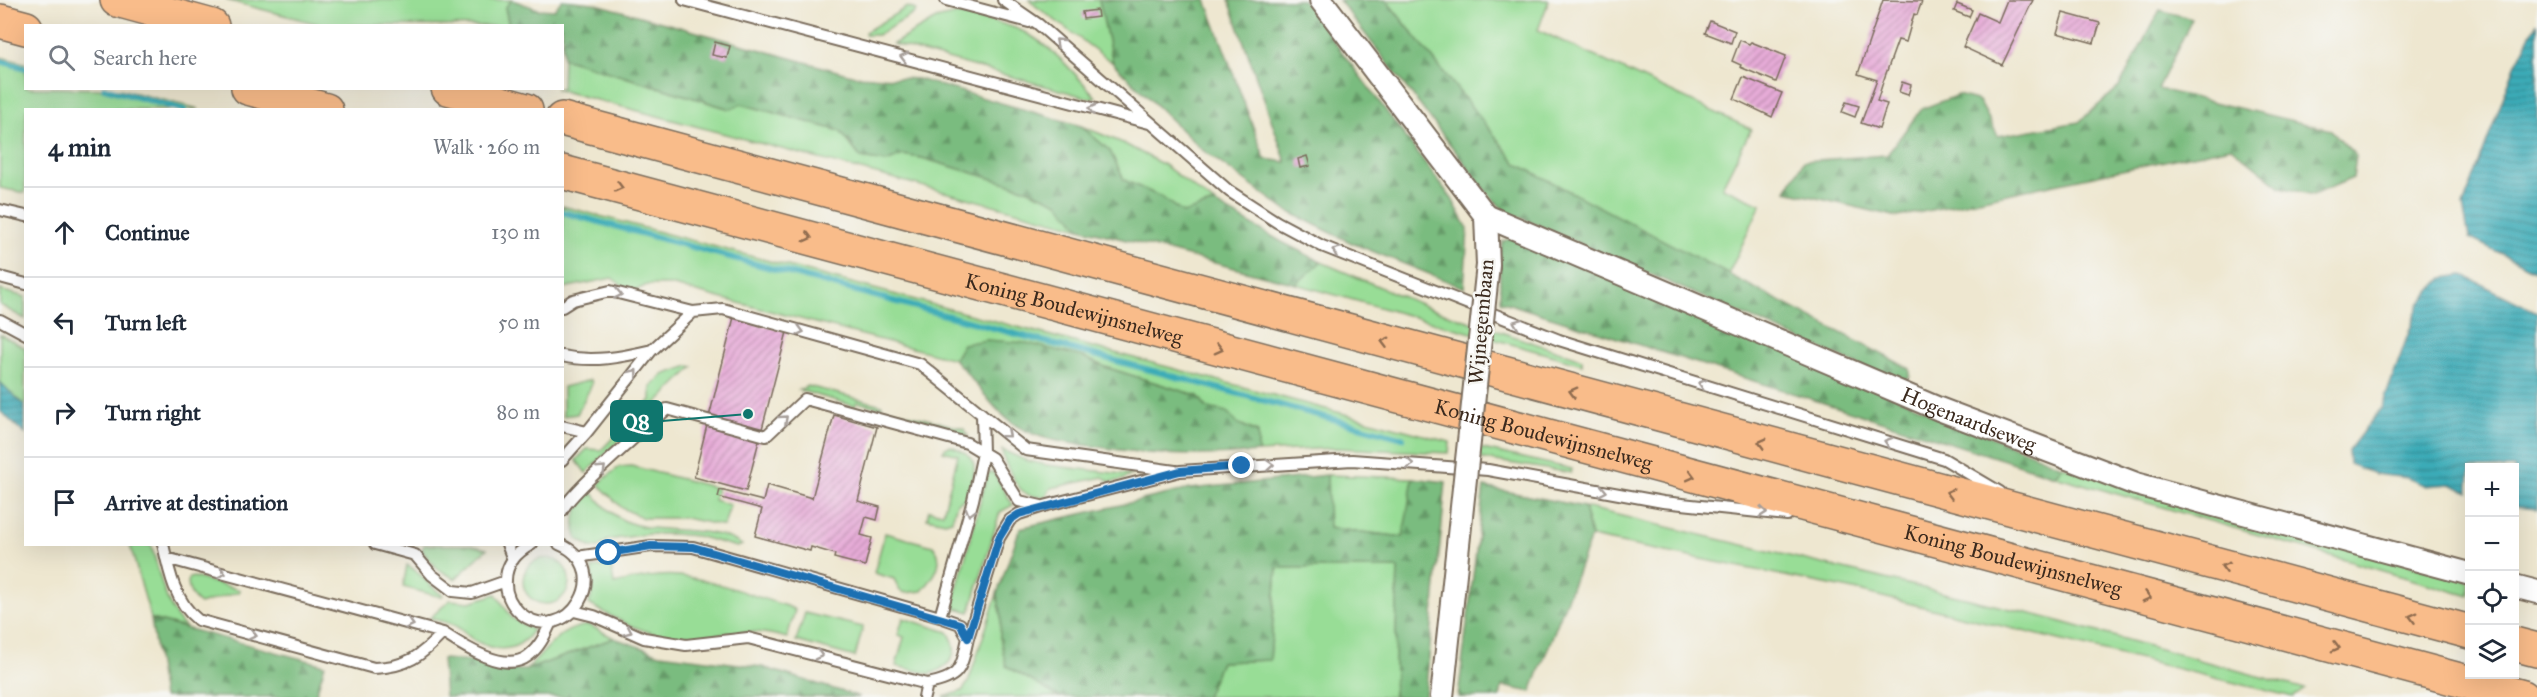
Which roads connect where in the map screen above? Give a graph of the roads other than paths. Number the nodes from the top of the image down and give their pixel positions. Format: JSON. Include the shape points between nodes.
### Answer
{"nodes":[{"id":1,"x":117,"y":0,"type":"edge"},
{"id":2,"x":684,"y":0,"type":"edge"},
{"id":3,"x":946,"y":0,"type":"edge"},
{"id":4,"x":1003,"y":0,"type":"edge"},
{"id":5,"x":1321,"y":0,"type":"edge"},
{"id":6,"x":0,"y":21,"type":"edge"},
{"id":7,"x":205,"y":24,"type":"edge"},
{"id":8,"x":1038,"y":24,"type":"junction"},
{"id":9,"x":24,"y":27,"type":"edge"},
{"id":10,"x":255,"y":90,"type":"edge"},
{"id":11,"x":455,"y":90,"type":"edge"},
{"id":12,"x":319,"y":108,"type":"edge"},
{"id":13,"x":519,"y":108,"type":"edge"},
{"id":14,"x":564,"y":120,"type":"edge"},
{"id":15,"x":1149,"y":123,"type":"junction"},
{"id":16,"x":564,"y":173,"type":"edge"},
{"id":17,"x":0,"y":210,"type":"edge"},
{"id":18,"x":24,"y":216,"type":"edge"},
{"id":19,"x":1486,"y":216,"type":"junction"},
{"id":20,"x":0,"y":277,"type":"edge"},
{"id":21,"x":24,"y":283,"type":"edge"},
{"id":22,"x":564,"y":306,"type":"edge"},
{"id":23,"x":693,"y":312,"type":"junction"},
{"id":24,"x":0,"y":320,"type":"edge"},
{"id":25,"x":24,"y":333,"type":"edge"},
{"id":26,"x":652,"y":350,"type":"junction"},
{"id":27,"x":564,"y":357,"type":"edge"},
{"id":28,"x":982,"y":414,"type":"junction"},
{"id":29,"x":564,"y":426,"type":"edge"},
{"id":30,"x":587,"y":432,"type":"junction"},
{"id":31,"x":983,"y":453,"type":"junction"},
{"id":32,"x":564,"y":458,"type":"edge"},
{"id":33,"x":1180,"y":471,"type":"junction"},
{"id":34,"x":564,"y":506,"type":"edge"},
{"id":35,"x":1044,"y":506,"type":"junction"},
{"id":36,"x":2047,"y":519,"type":"junction"},
{"id":37,"x":1868,"y":523,"type":"junction"},
{"id":38,"x":163,"y":546,"type":"edge"},
{"id":39,"x":382,"y":546,"type":"edge"},
{"id":40,"x":508,"y":546,"type":"edge"},
{"id":41,"x":530,"y":546,"type":"edge"},
{"id":42,"x":563,"y":546,"type":"edge"},
{"id":43,"x":577,"y":557,"type":"junction"},
{"id":44,"x":166,"y":558,"type":"junction"},
{"id":45,"x":513,"y":560,"type":"junction"},
{"id":46,"x":2465,"y":573,"type":"edge"},
{"id":47,"x":506,"y":581,"type":"junction"},
{"id":48,"x":2519,"y":587,"type":"edge"},
{"id":49,"x":2537,"y":592,"type":"edge"},
{"id":50,"x":574,"y":611,"type":"junction"},
{"id":51,"x":940,"y":617,"type":"junction"},
{"id":52,"x":551,"y":622,"type":"junction"},
{"id":53,"x":2465,"y":631,"type":"edge"},
{"id":54,"x":443,"y":633,"type":"junction"},
{"id":55,"x":968,"y":638,"type":"junction"},
{"id":56,"x":2519,"y":645,"type":"edge"},
{"id":57,"x":2537,"y":650,"type":"edge"},
{"id":58,"x":927,"y":684,"type":"junction"},
{"id":59,"x":924,"y":697,"type":"edge"},
{"id":60,"x":1442,"y":697,"type":"edge"},
{"id":61,"x":2523,"y":697,"type":"edge"}],
"edges":[{"from":1,"to":7,"type":"highway"},
{"from":15,"to":2,"type":"lane","one_way":true},
{"from":3,"to":8,"type":"lane"},
{"from":4,"to":8,"type":"lane"},
{"from":5,"to":19,"type":"street"},
{"from":6,"to":9,"type":"highway"},
{"from":15,"to":8,"type":"lane","one_way":true},
{"from":10,"to":12,"type":"highway"},
{"from":11,"to":13,"type":"highway"},
{"from":36,"to":14,"type":"highway","one_way":true},
{"from":36,"to":15,"type":"lane","one_way":true,"via":[[1944,459],[1559,340],[1322,246],[1229,191]]},
{"from":16,"to":37,"type":"highway","name":"Koning Boudewijnsnelweg","one_way":true},
{"from":17,"to":18,"type":"lane"},
{"from":19,"to":46,"type":"street","name":"Hogenaardseweg","via":[[1939,409],[2136,484]]},
{"from":19,"to":60,"type":"street","name":"Wijnegembaan","bridge":true,"via":[[1488,265]]},
{"from":20,"to":21,"type":"lane"},
{"from":22,"to":23,"type":"lane","one_way":true,"via":[[610,291]]},
{"from":23,"to":26,"type":"lane"},
{"from":23,"to":28,"type":"lane","one_way":true,"via":[[723,309],[920,364]]},
{"from":24,"to":25,"type":"lane"},
{"from":26,"to":27,"type":"lane","via":[[603,360]]},
{"from":30,"to":26,"type":"lane","one_way":true},
{"from":28,"to":31,"type":"lane"},
{"from":28,"to":33,"type":"lane","one_way":true,"via":[[1026,450]]},
{"from":29,"to":30,"type":"lane"},
{"from":30,"to":32,"type":"lane"},
{"from":34,"to":31,"type":"lane","one_way":true,"via":[[667,409],[766,436],[805,399],[938,434]]},
{"from":31,"to":35,"type":"lane","via":[[997,464],[1019,501]]},
{"from":31,"to":51,"type":"lane","one_way":true},
{"from":33,"to":35,"type":"lane"},
{"from":33,"to":37,"type":"lane","one_way":true,"via":[[1352,460],[1477,469],[1663,502]]},
{"from":35,"to":55,"type":"lane","via":[[1019,514],[1004,527]]},
{"from":53,"to":36,"type":"highway","one_way":true},
{"from":37,"to":61,"type":"highway","name":"Koning Boudewijnsnelweg","one_way":true},
{"from":38,"to":44,"type":"lane"},
{"from":39,"to":47,"type":"lane","via":[[415,555],[453,591],[472,592]]},
{"from":40,"to":45,"type":"lane"},
{"from":41,"to":45,"type":"lane"},
{"from":42,"to":43,"type":"lane"},
{"from":43,"to":50,"type":"lane","via":[[586,580],[583,597]]},
{"from":43,"to":51,"type":"lane","via":[[651,546],[693,547]]},
{"from":44,"to":54,"type":"lane","one_way":true},
{"from":44,"to":54,"type":"lane","one_way":true,"via":[[185,610],[198,620],[374,668],[393,668],[410,662]]},
{"from":45,"to":47,"type":"lane"},
{"from":47,"to":52,"type":"lane","via":[[509,598],[519,612],[534,620]]},
{"from":48,"to":49,"type":"street"},
{"from":50,"to":52,"type":"lane"},
{"from":50,"to":58,"type":"lane","one_way":true,"via":[[644,638],[686,645],[748,638]]},
{"from":51,"to":55,"type":"lane","via":[[960,624]]},
{"from":52,"to":54,"type":"lane","via":[[542,642],[527,658],[506,662],[481,655]]},
{"from":55,"to":58,"type":"lane","via":[[961,666],[947,680]]},
{"from":56,"to":57,"type":"highway"},
{"from":58,"to":59,"type":"lane"}]}
